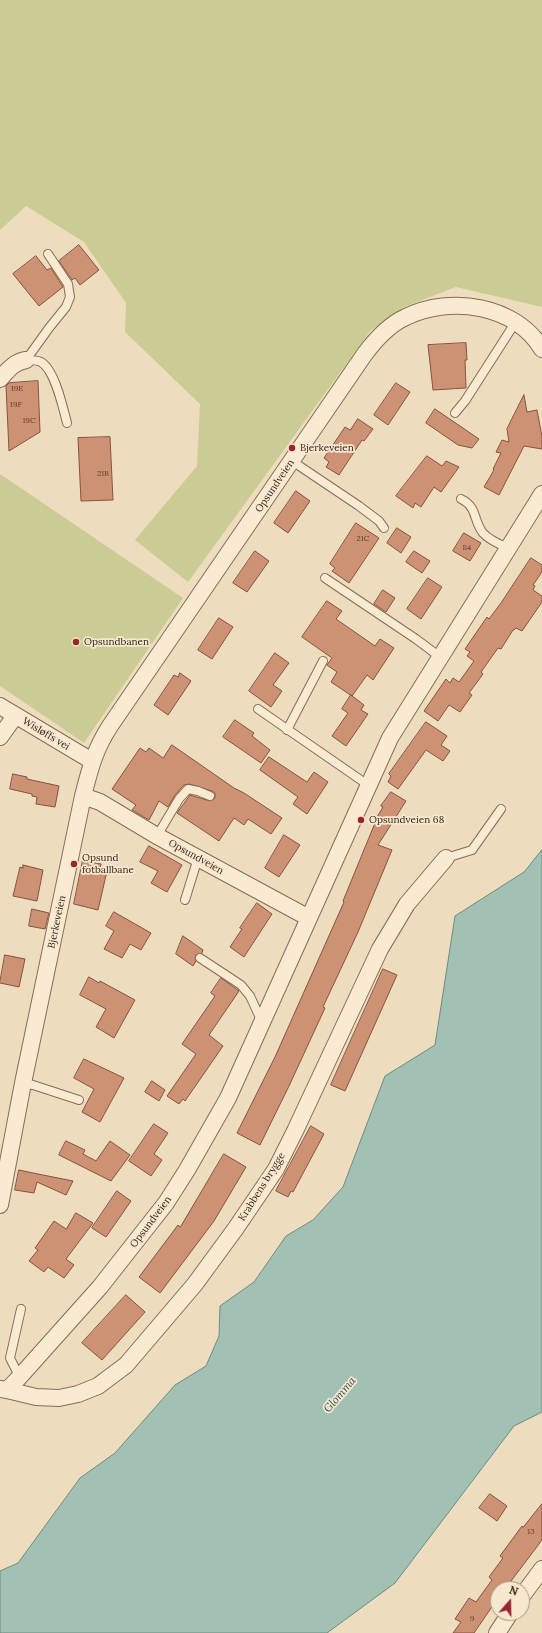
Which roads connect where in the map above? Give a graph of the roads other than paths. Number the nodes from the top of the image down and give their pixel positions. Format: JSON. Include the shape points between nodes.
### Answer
{"nodes":[{"id":1,"x":48,"y":254,"type":"dead end"},
{"id":2,"x":515,"y":323,"type":"junction"},
{"id":3,"x":542,"y":350,"type":"edge"},
{"id":4,"x":26,"y":360,"type":"junction"},
{"id":5,"x":0,"y":379,"type":"edge"},
{"id":6,"x":455,"y":413,"type":"dead end"},
{"id":7,"x":67,"y":423,"type":"dead end"},
{"id":8,"x":292,"y":461,"type":"junction"},
{"id":9,"x":542,"y":494,"type":"edge"},
{"id":10,"x":461,"y":499,"type":"dead end"},
{"id":11,"x":384,"y":528,"type":"dead end"},
{"id":12,"x":508,"y":548,"type":"junction"},
{"id":13,"x":325,"y":578,"type":"dead end"},
{"id":14,"x":440,"y":657,"type":"junction"},
{"id":15,"x":322,"y":661,"type":"dead end"},
{"id":16,"x":0,"y":706,"type":"edge"},
{"id":17,"x":258,"y":709,"type":"dead end"},
{"id":18,"x":16,"y":716,"type":"junction"},
{"id":19,"x":287,"y":730,"type":"junction"},
{"id":20,"x":0,"y":737,"type":"edge"},
{"id":21,"x":92,"y":761,"type":"junction"},
{"id":22,"x":368,"y":785,"type":"junction"},
{"id":23,"x":83,"y":796,"type":"junction"},
{"id":24,"x":210,"y":796,"type":"dead end"},
{"id":25,"x":501,"y":809,"type":"dead end"},
{"id":26,"x":157,"y":836,"type":"junction"},
{"id":27,"x":198,"y":858,"type":"junction"},
{"id":28,"x":446,"y":858,"type":"joint"},
{"id":29,"x":185,"y":900,"type":"dead end"},
{"id":30,"x":309,"y":918,"type":"junction"},
{"id":31,"x":200,"y":958,"type":"dead end"},
{"id":32,"x":263,"y":1022,"type":"junction"},
{"id":33,"x":24,"y":1083,"type":"junction"},
{"id":34,"x":80,"y":1100,"type":"dead end"},
{"id":35,"x":0,"y":1204,"type":"edge"},
{"id":36,"x":21,"y":1309,"type":"dead end"},
{"id":37,"x":19,"y":1376,"type":"junction"},
{"id":38,"x":3,"y":1389,"type":"edge"},
{"id":39,"x":542,"y":1569,"type":"edge"},
{"id":40,"x":530,"y":1585,"type":"edge"},
{"id":41,"x":505,"y":1621,"type":"edge"},
{"id":42,"x":497,"y":1633,"type":"edge"}],
"edges":[{"from":1,"to":4,"type":"lane","via":[[68,284],[70,297],[66,307]]},
{"from":2,"to":3,"type":"street","name":"Opsundveien","via":[[531,335]]},
{"from":2,"to":6,"type":"lane"},
{"from":2,"to":8,"type":"street","name":"Opsundveien","via":[[491,310],[459,306],[444,306],[416,312],[394,323],[374,342]]},
{"from":4,"to":5,"type":"street","via":[[14,365]]},
{"from":4,"to":7,"type":"lane","via":[[40,361],[45,365],[58,392]]},
{"from":8,"to":11,"type":"lane","via":[[359,506]]},
{"from":8,"to":21,"type":"street","name":"Opsundveien","via":[[131,693],[99,743]]},
{"from":9,"to":12,"type":"street","name":"Opsundveien"},
{"from":10,"to":12,"type":"lane","via":[[472,507],[483,532]]},
{"from":12,"to":14,"type":"street","name":"Opsundveien"},
{"from":13,"to":14,"type":"lane"},
{"from":14,"to":22,"type":"street","name":"Opsundveien","via":[[390,738]]},
{"from":15,"to":19,"type":"lane"},
{"from":16,"to":18,"type":"street","name":"Wisløffs vei"},
{"from":17,"to":19,"type":"lane"},
{"from":18,"to":20,"type":"street"},
{"from":18,"to":21,"type":"street","name":"Wisløffs vei"},
{"from":19,"to":22,"type":"lane"},
{"from":21,"to":23,"type":"street","name":"Bjerkeveien"},
{"from":22,"to":30,"type":"street","name":"Opsundveien"},
{"from":23,"to":26,"type":"street","name":"Opsundveien","via":[[100,802]]},
{"from":23,"to":33,"type":"street","name":"Bjerkeveien"},
{"from":24,"to":26,"type":"lane","via":[[188,789],[179,799]]},
{"from":25,"to":28,"type":"lane","via":[[472,850]]},
{"from":26,"to":27,"type":"street","name":"Opsundveien"},
{"from":27,"to":29,"type":"lane"},
{"from":27,"to":30,"type":"street","name":"Opsundveien"},
{"from":28,"to":38,"type":"street","name":"Krabbens brygge","via":[[407,904],[380,949],[276,1169],[195,1284],[126,1365],[98,1386],[59,1398],[36,1397]]},
{"from":30,"to":32,"type":"street","name":"Opsundveien"},
{"from":31,"to":32,"type":"lane","via":[[241,985],[250,996]]},
{"from":32,"to":37,"type":"street","name":"Opsundveien","via":[[228,1098],[166,1203],[100,1287]]},
{"from":33,"to":34,"type":"lane"},
{"from":33,"to":35,"type":"street","name":"Bjerkeveien"},
{"from":36,"to":37,"type":"lane","via":[[10,1358]]},
{"from":37,"to":38,"type":"street","name":"Opsundveien"},
{"from":39,"to":40,"type":"street"},
{"from":41,"to":42,"type":"street"}]}
